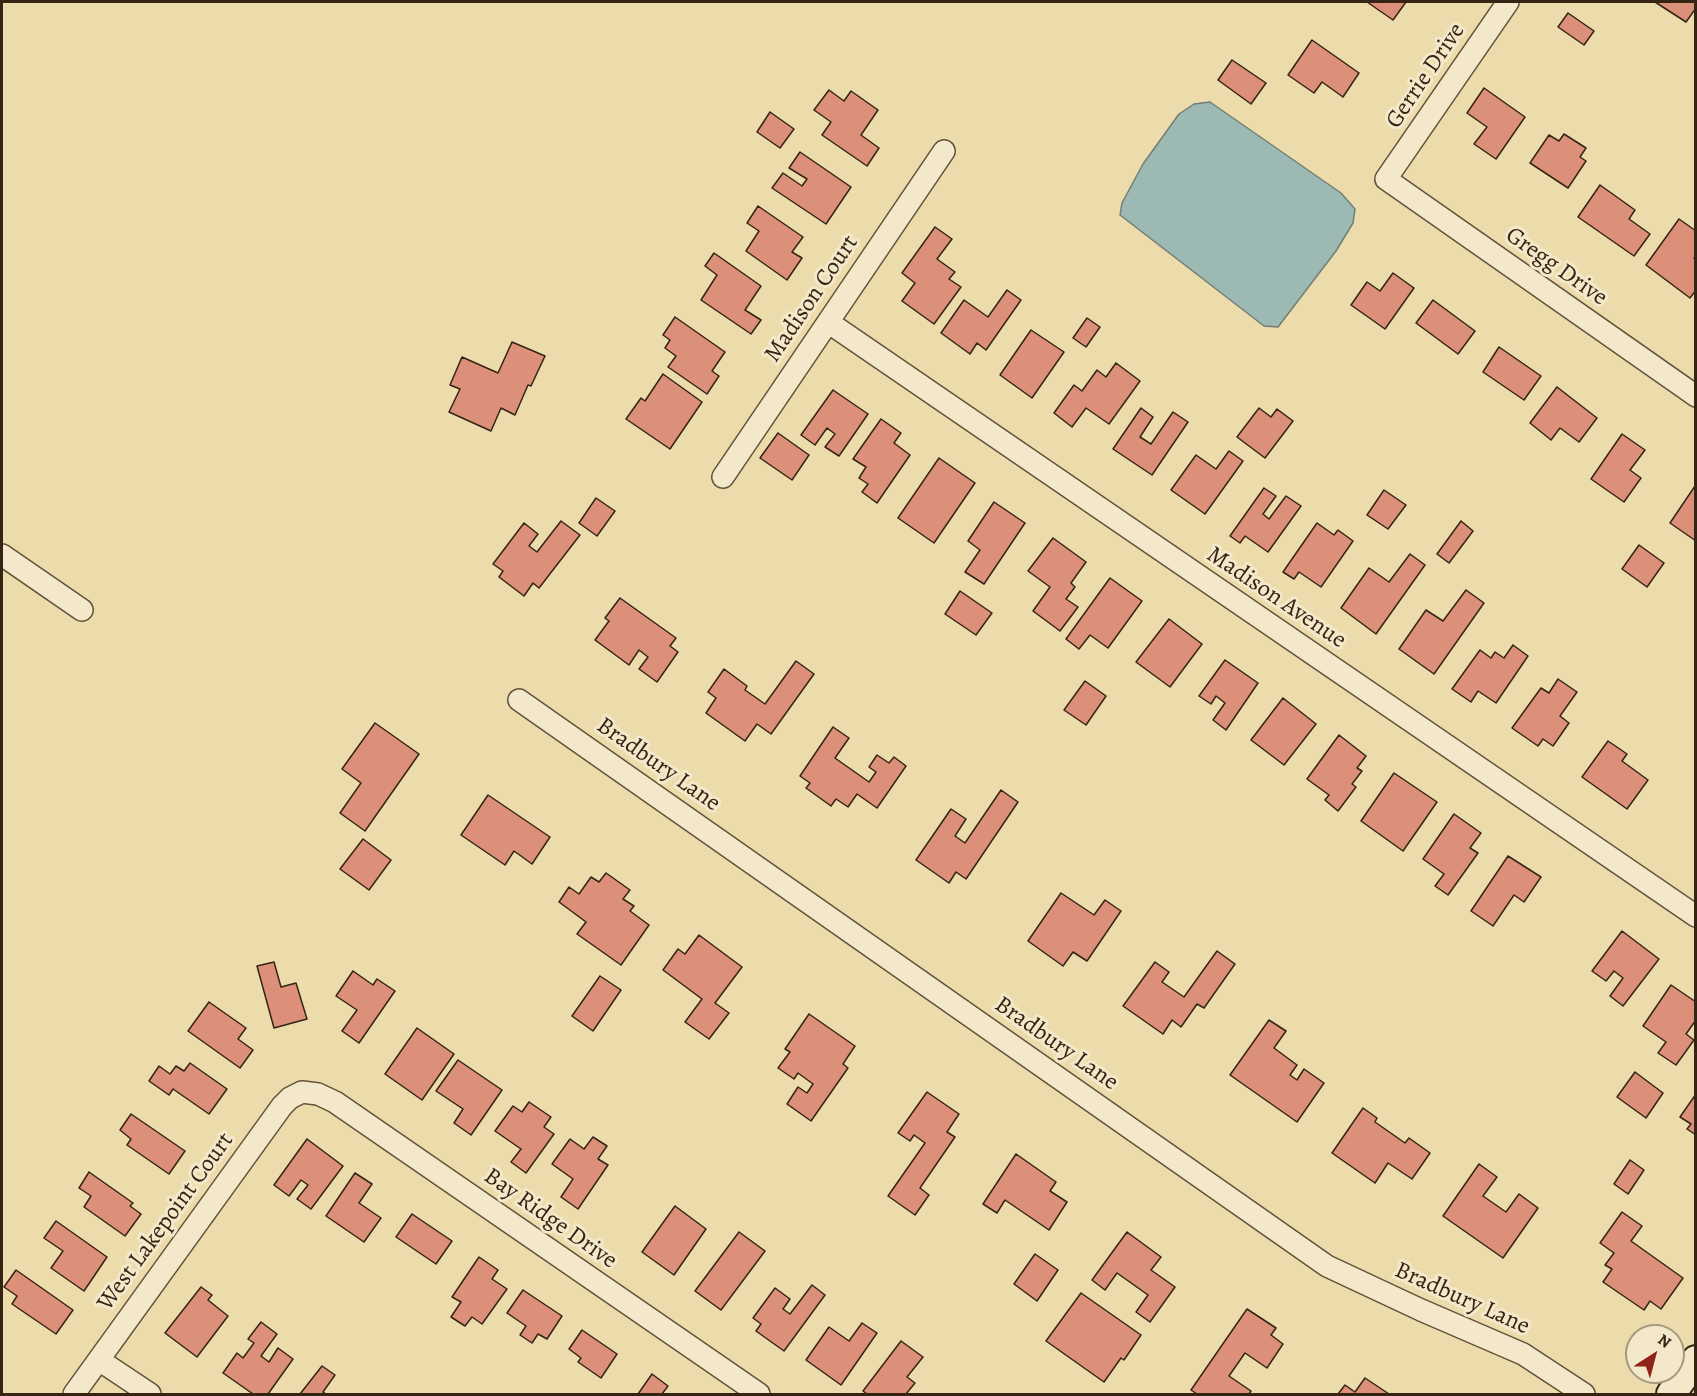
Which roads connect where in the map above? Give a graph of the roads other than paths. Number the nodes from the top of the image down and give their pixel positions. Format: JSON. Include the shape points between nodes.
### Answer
{"nodes":[{"id":1,"x":1508,"y":2,"type":"edge"},
{"id":2,"x":944,"y":151,"type":"dead end"},
{"id":3,"x":1386,"y":179,"type":"joint"},
{"id":4,"x":828,"y":322,"type":"junction"},
{"id":5,"x":1695,"y":396,"type":"edge"},
{"id":6,"x":723,"y":477,"type":"dead end"},
{"id":7,"x":2,"y":555,"type":"edge"},
{"id":8,"x":82,"y":610,"type":"dead end"},
{"id":9,"x":519,"y":700,"type":"dead end"},
{"id":10,"x":1695,"y":916,"type":"edge"},
{"id":11,"x":310,"y":1092,"type":"joint"},
{"id":12,"x":99,"y":1359,"type":"junction"},
{"id":13,"x":1695,"y":1360,"type":"edge"},
{"id":14,"x":74,"y":1395,"type":"edge"},
{"id":15,"x":150,"y":1395,"type":"edge"},
{"id":16,"x":759,"y":1395,"type":"edge"},
{"id":17,"x":1584,"y":1395,"type":"edge"},
{"id":18,"x":1671,"y":1395,"type":"edge"}],
"edges":[{"from":1,"to":3,"type":"street","name":"Gerrie Drive"},
{"from":2,"to":4,"type":"street","name":"Madison Court"},
{"from":3,"to":5,"type":"street","name":"Gregg Drive"},
{"from":4,"to":6,"type":"street","name":"Madison Court"},
{"from":4,"to":10,"type":"street","name":"Madison Avenue"},
{"from":7,"to":8,"type":"street"},
{"from":9,"to":17,"type":"street","name":"Bradbury Lane","via":[[1327,1266],[1523,1354]]},
{"from":11,"to":12,"type":"street","name":"West Lakepoint Court","via":[[302,1092],[282,1106]]},
{"from":11,"to":16,"type":"street","name":"Bay Ridge Drive","via":[[335,1102]]},
{"from":12,"to":14,"type":"street","name":"West Lakepoint Court"},
{"from":12,"to":15,"type":"street"},
{"from":13,"to":18,"type":"street"}]}
